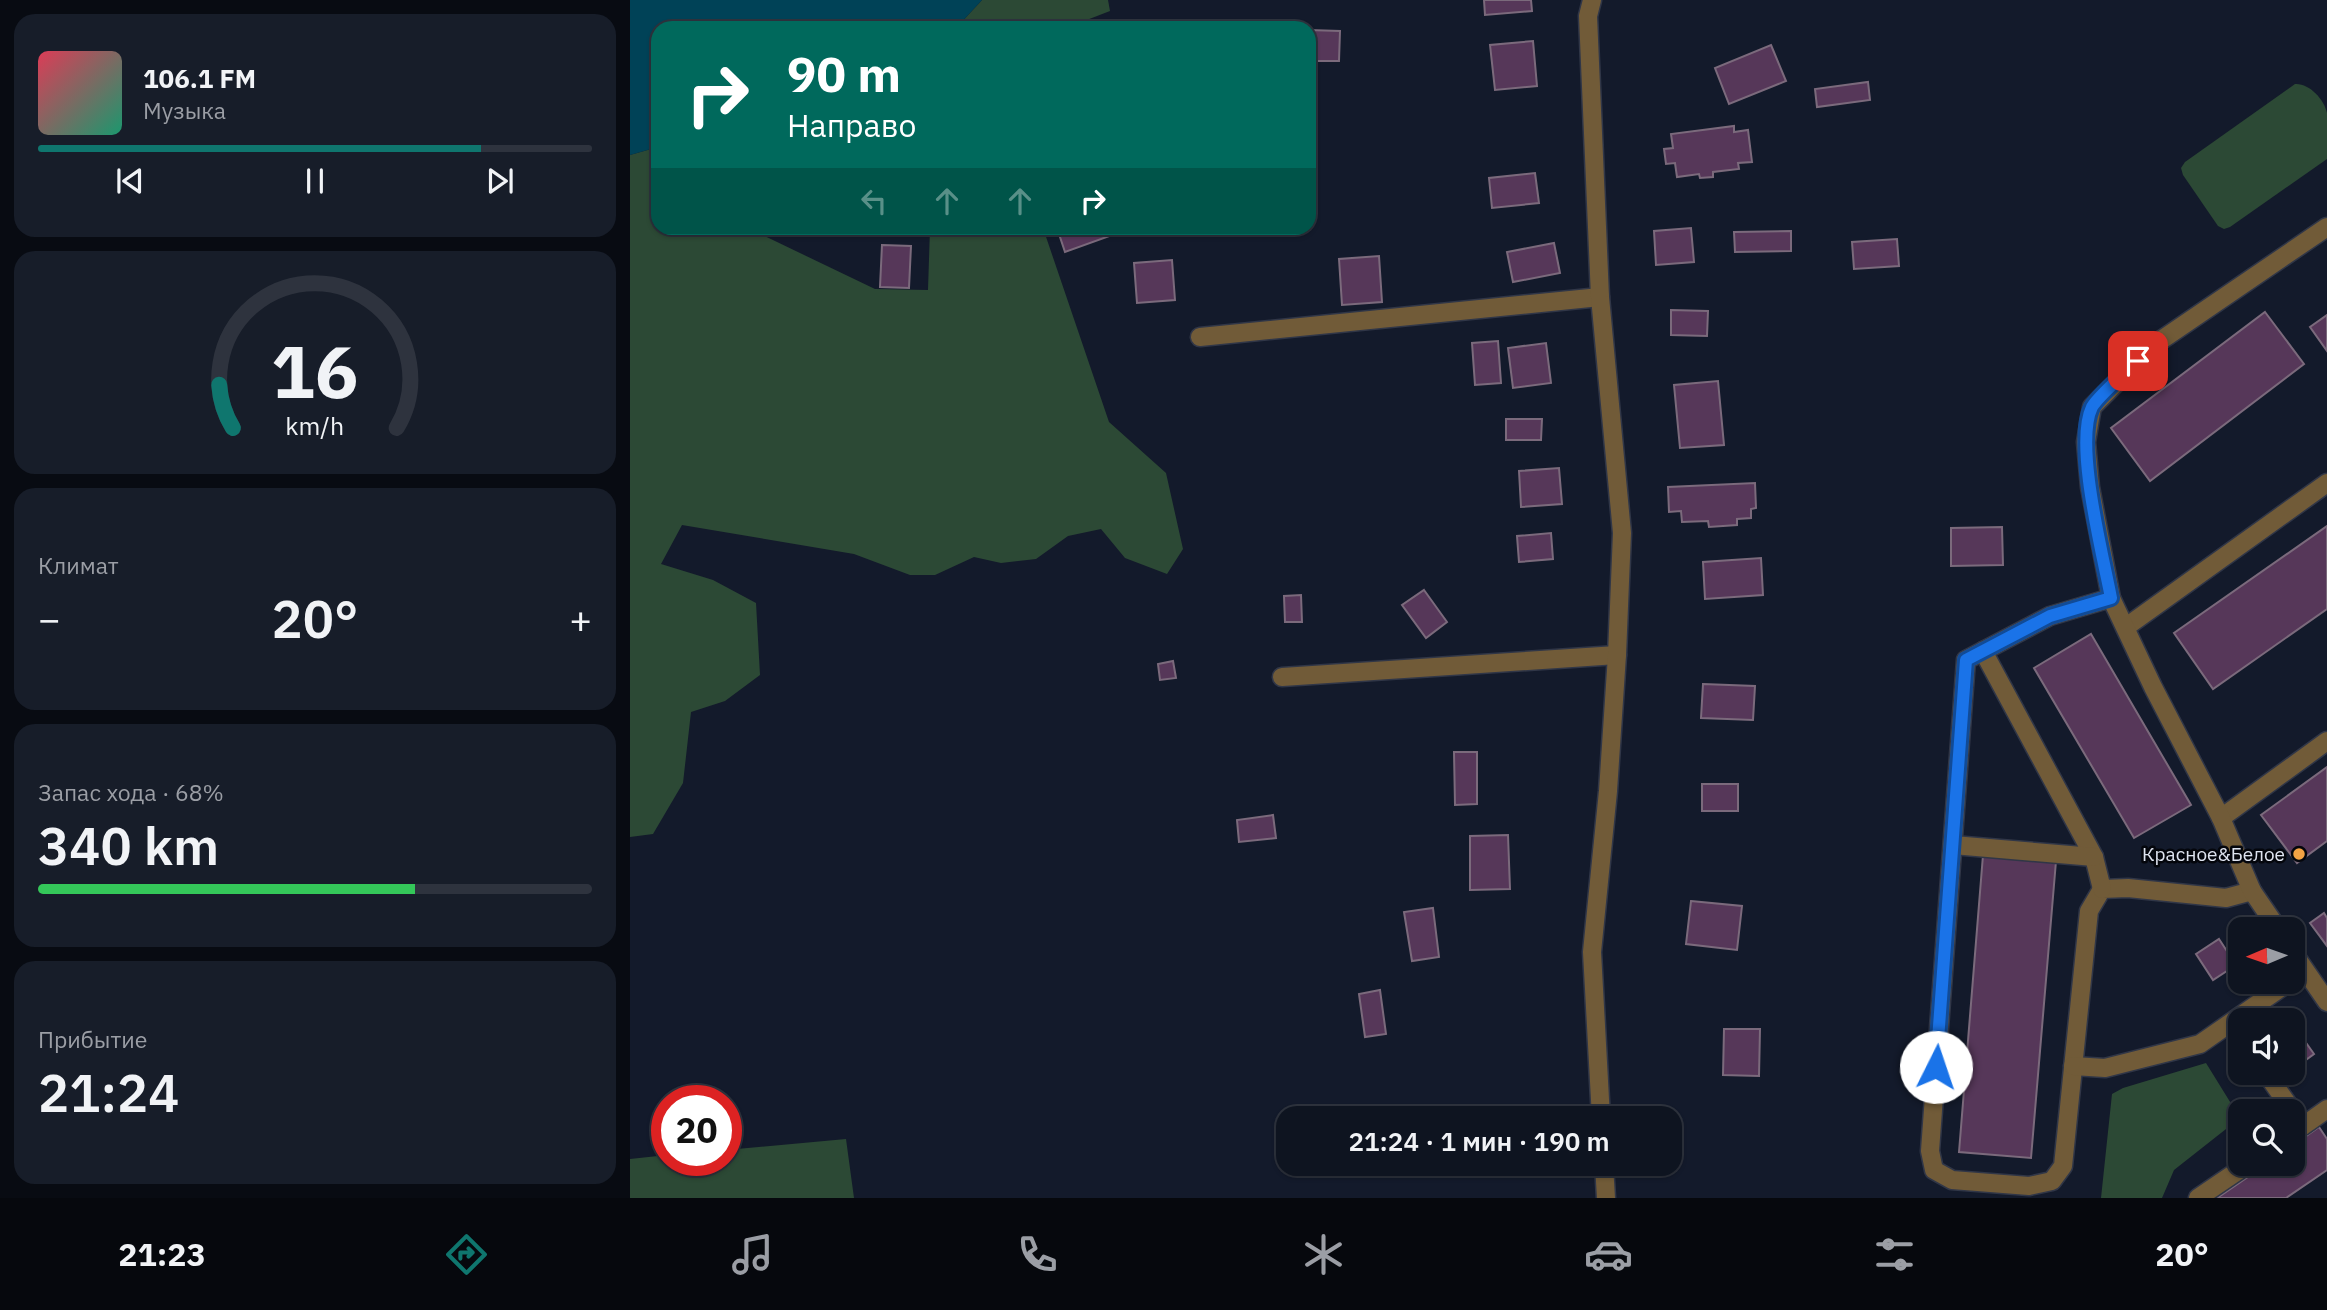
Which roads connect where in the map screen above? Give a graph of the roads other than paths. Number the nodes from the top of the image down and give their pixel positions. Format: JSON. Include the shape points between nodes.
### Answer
{"nodes":[{"id":1,"x":1592,"y":0,"type":"edge"},
{"id":2,"x":2327,"y":227,"type":"edge"},
{"id":3,"x":1600,"y":297,"type":"junction"},
{"id":4,"x":1200,"y":337,"type":"dead end"},
{"id":5,"x":2327,"y":483,"type":"edge"},
{"id":6,"x":2111,"y":598,"type":"junction"},
{"id":7,"x":2126,"y":627,"type":"junction"},
{"id":8,"x":1983,"y":651,"type":"junction"},
{"id":9,"x":1617,"y":655,"type":"junction"},
{"id":10,"x":1282,"y":677,"type":"dead end"},
{"id":11,"x":2327,"y":741,"type":"edge"},
{"id":12,"x":2221,"y":818,"type":"junction"},
{"id":13,"x":1953,"y":845,"type":"junction"},
{"id":14,"x":2094,"y":857,"type":"junction"},
{"id":15,"x":2102,"y":888,"type":"junction"},
{"id":16,"x":2252,"y":891,"type":"junction"},
{"id":17,"x":2270,"y":917,"type":"edge"},
{"id":18,"x":2305,"y":984,"type":"edge"},
{"id":19,"x":2276,"y":994,"type":"edge"},
{"id":20,"x":2327,"y":1002,"type":"edge"},
{"id":21,"x":2260,"y":1008,"type":"edge"},
{"id":22,"x":2228,"y":1032,"type":"edge"},
{"id":23,"x":2073,"y":1066,"type":"junction"},
{"id":24,"x":1600,"y":1106,"type":"edge"},
{"id":25,"x":2327,"y":1109,"type":"edge"},
{"id":26,"x":2305,"y":1125,"type":"edge"},
{"id":27,"x":1605,"y":1176,"type":"edge"},
{"id":28,"x":2230,"y":1176,"type":"edge"},
{"id":29,"x":1606,"y":1198,"type":"edge"},
{"id":30,"x":2197,"y":1198,"type":"edge"}],
"edges":[{"from":1,"to":3,"type":"street","via":[[1588,16]]},
{"from":2,"to":6,"type":"street","via":[[2154,345],[2092,407],[2086,442],[2090,487]]},
{"from":3,"to":4,"type":"street"},
{"from":3,"to":9,"type":"street","via":[[1622,533]]},
{"from":5,"to":7,"type":"street"},
{"from":6,"to":7,"type":"street"},
{"from":6,"to":8,"type":"street","via":[[2050,616]]},
{"from":7,"to":12,"type":"street"},
{"from":8,"to":13,"type":"street","via":[[1966,660]]},
{"from":8,"to":14,"type":"street"},
{"from":9,"to":10,"type":"street"},
{"from":9,"to":24,"type":"street","via":[[1592,952]]},
{"from":11,"to":12,"type":"street"},
{"from":12,"to":16,"type":"street"},
{"from":13,"to":14,"type":"street"},
{"from":13,"to":23,"type":"street","via":[[1930,1151],[1934,1170],[1952,1180],[2029,1186],[2052,1181],[2063,1166]]},
{"from":14,"to":15,"type":"street"},
{"from":15,"to":16,"type":"street","via":[[2226,898]]},
{"from":15,"to":23,"type":"street","via":[[2089,911]]},
{"from":16,"to":17,"type":"street"},
{"from":18,"to":20,"type":"street"},
{"from":19,"to":21,"type":"street"},
{"from":22,"to":23,"type":"street","via":[[2105,1068]]},
{"from":25,"to":26,"type":"street"},
{"from":27,"to":29,"type":"street"},
{"from":28,"to":30,"type":"street"}]}
